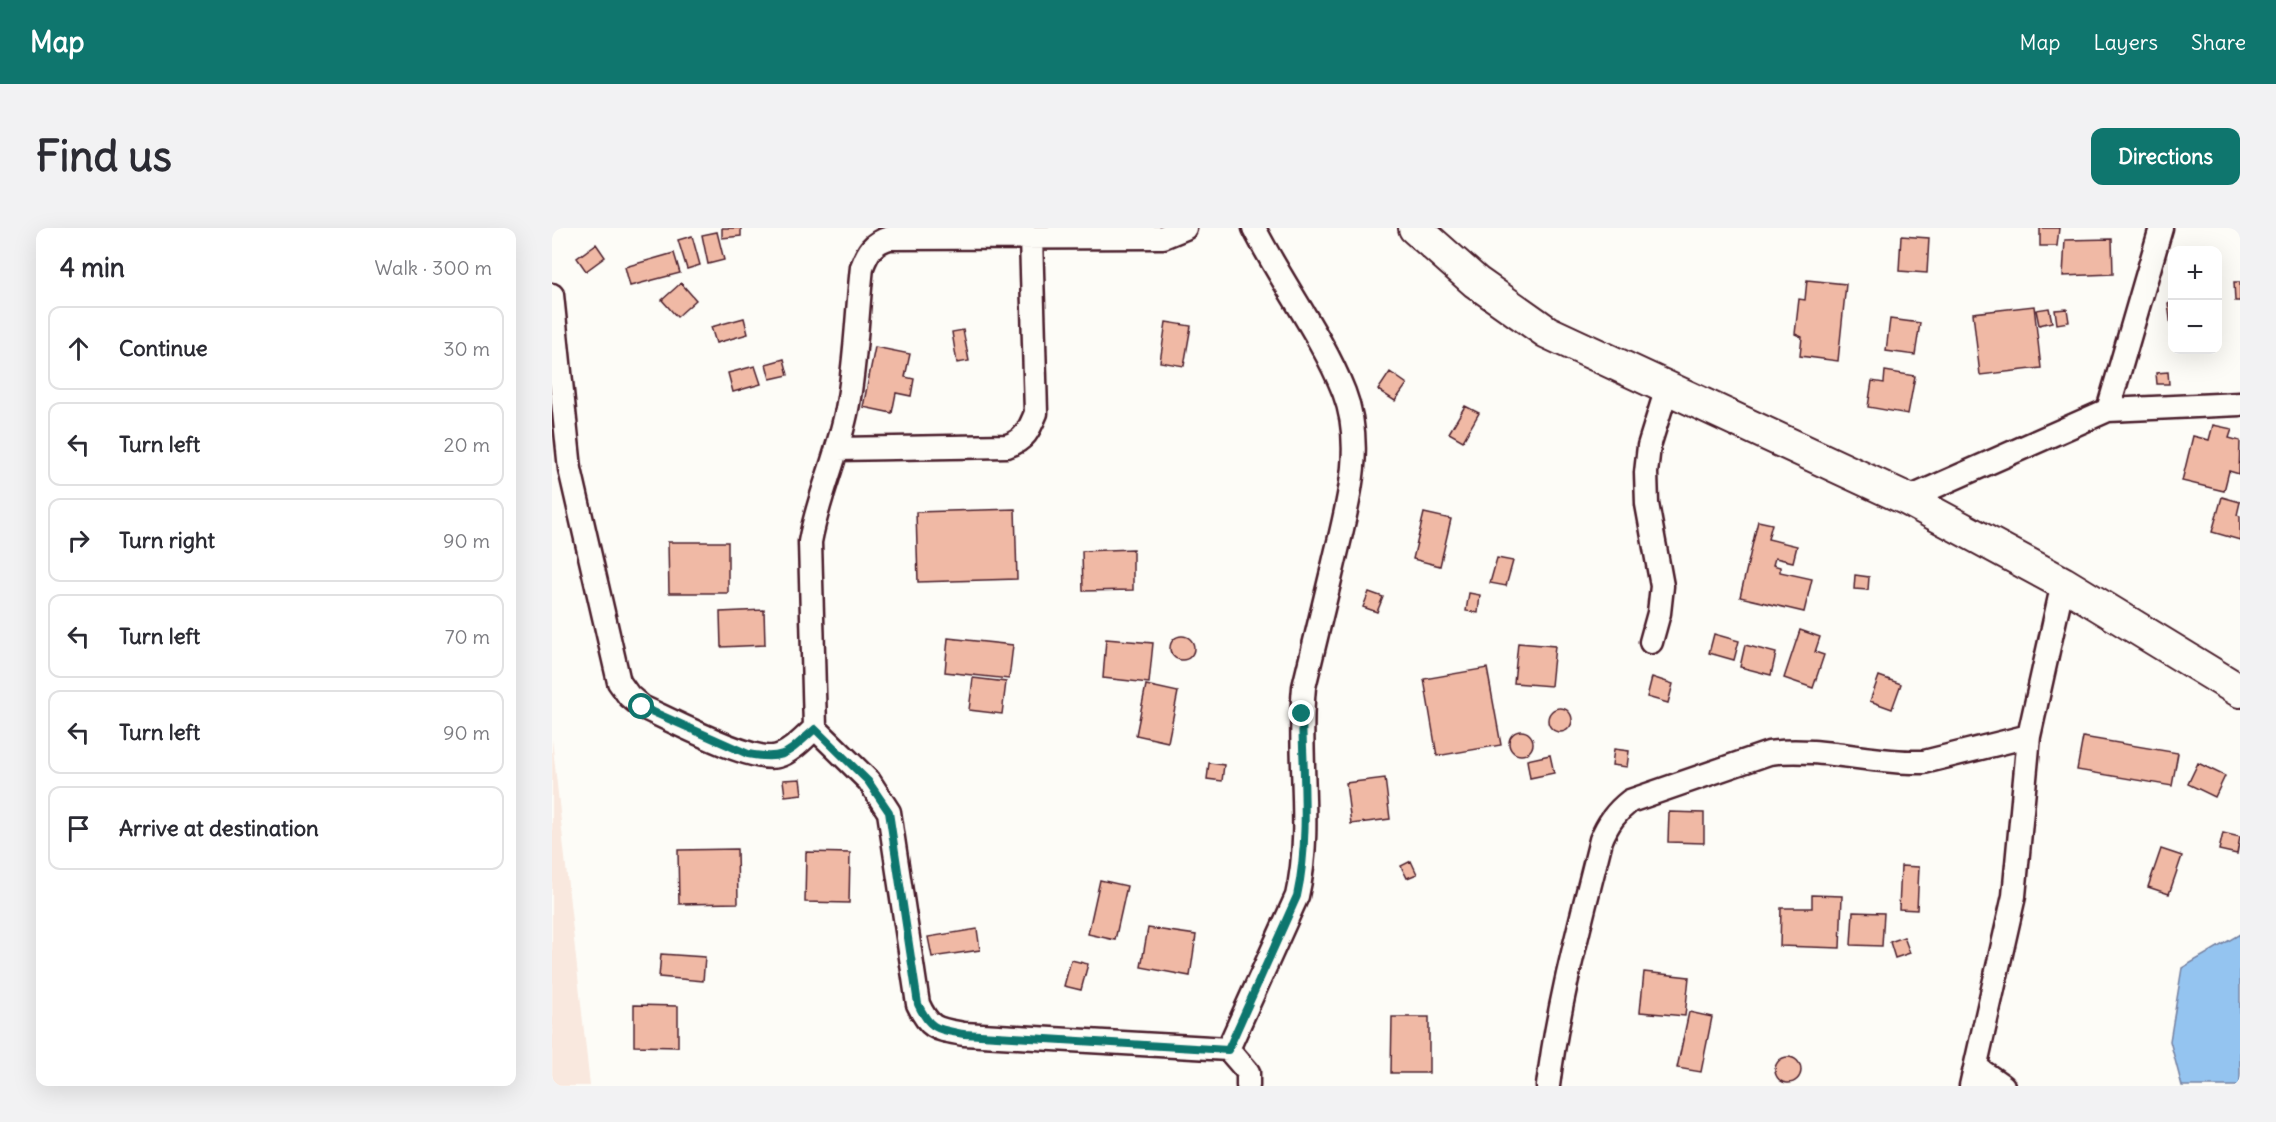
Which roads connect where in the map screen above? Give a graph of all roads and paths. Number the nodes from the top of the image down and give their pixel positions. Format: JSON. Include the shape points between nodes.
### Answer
{"nodes":[{"id":1,"x":1185,"y":228,"type":"edge"},
{"id":2,"x":1254,"y":228,"type":"edge"},
{"id":3,"x":1415,"y":228,"type":"edge"},
{"id":4,"x":2161,"y":228,"type":"edge"},
{"id":5,"x":1031,"y":237,"type":"junction"},
{"id":6,"x":552,"y":294,"type":"edge"},
{"id":7,"x":1667,"y":388,"type":"junction"},
{"id":8,"x":2240,"y":404,"type":"edge"},
{"id":9,"x":2108,"y":411,"type":"junction"},
{"id":10,"x":838,"y":449,"type":"junction"},
{"id":11,"x":1907,"y":499,"type":"junction"},
{"id":12,"x":2063,"y":583,"type":"junction"},
{"id":13,"x":1651,"y":642,"type":"dead end"},
{"id":14,"x":2240,"y":691,"type":"edge"},
{"id":15,"x":815,"y":729,"type":"junction"},
{"id":16,"x":2029,"y":736,"type":"junction"},
{"id":17,"x":1228,"y":1050,"type":"junction"},
{"id":18,"x":1974,"y":1076,"type":"edge"},
{"id":19,"x":1248,"y":1086,"type":"edge"},
{"id":20,"x":1548,"y":1086,"type":"edge"},
{"id":21,"x":2003,"y":1086,"type":"edge"}],
"edges":[{"from":1,"to":5,"type":"street","via":[[1163,237]]},
{"from":2,"to":17,"type":"street","via":[[1333,368],[1353,422],[1355,452],[1349,498],[1304,687],[1302,875],[1297,896]]},
{"from":3,"to":7,"type":"street","via":[[1520,315],[1547,332]]},
{"from":4,"to":9,"type":"street"},
{"from":5,"to":10,"type":"street","via":[[889,237],[877,242],[862,267],[847,407]]},
{"from":5,"to":10,"type":"street","via":[[1036,413],[1027,434],[1007,446]]},
{"from":6,"to":15,"type":"street","via":[[570,469],[619,682],[642,707],[748,754],[776,757]]},
{"from":7,"to":11,"type":"street"},
{"from":7,"to":13,"type":"street","via":[[1649,446],[1646,473],[1647,504],[1662,586]]},
{"from":8,"to":9,"type":"street"},
{"from":9,"to":11,"type":"street"},
{"from":10,"to":15,"type":"street","via":[[815,514],[810,542]]},
{"from":11,"to":12,"type":"street"},
{"from":12,"to":14,"type":"street"},
{"from":12,"to":16,"type":"street"},
{"from":15,"to":17,"type":"street","via":[[868,781],[889,812],[918,1004],[926,1021],[940,1030],[964,1034]]},
{"from":16,"to":18,"type":"street","via":[[2014,896]]},
{"from":16,"to":20,"type":"street","via":[[1924,762],[1770,753],[1630,801],[1617,811],[1601,840],[1563,995]]},
{"from":17,"to":19,"type":"street","via":[[1248,1072]]},
{"from":18,"to":21,"type":"street"}]}
